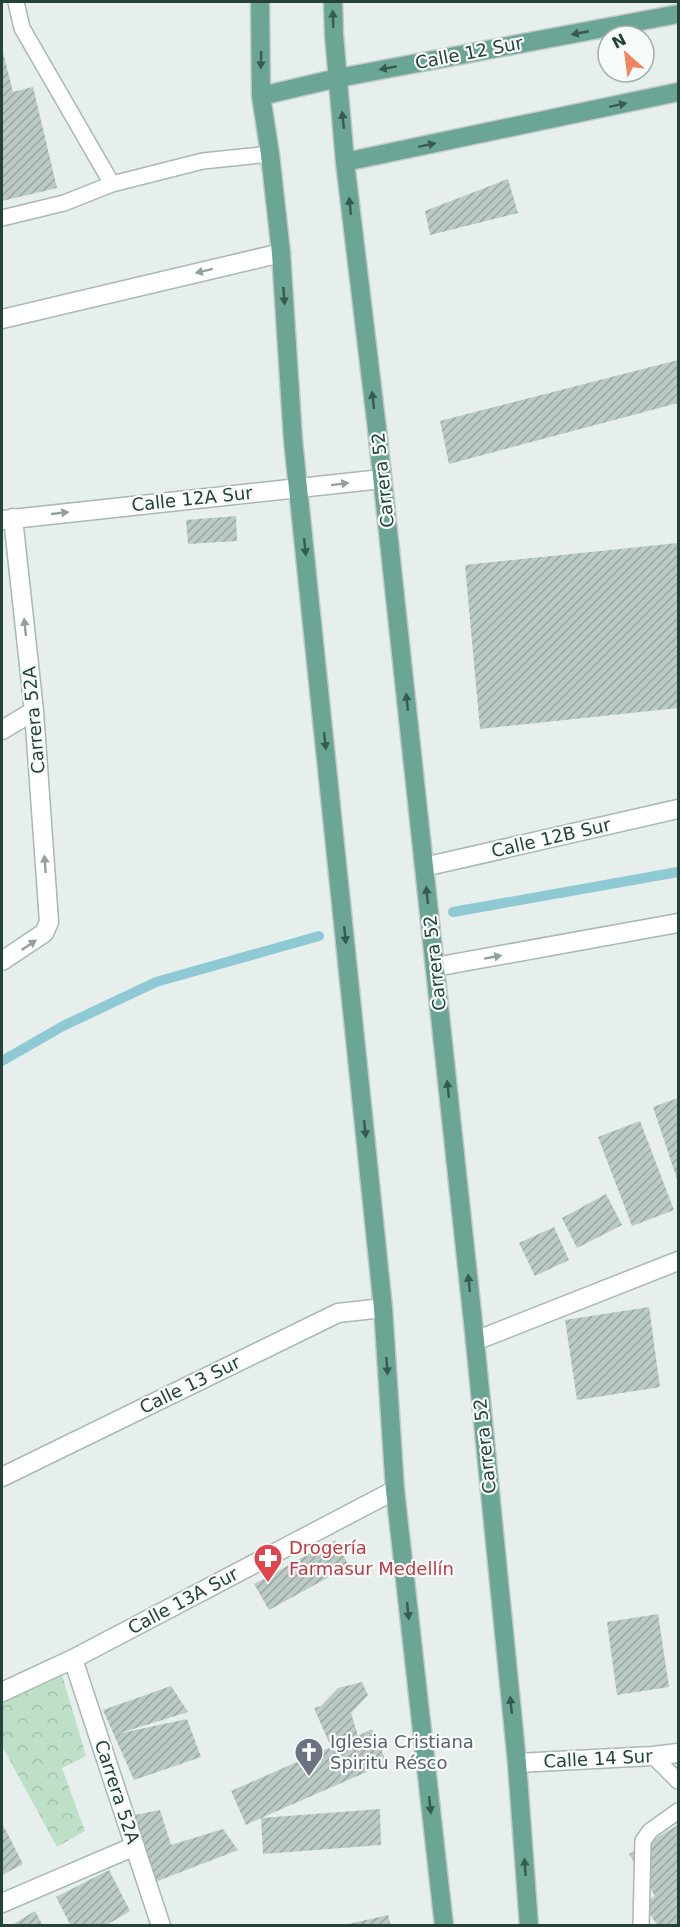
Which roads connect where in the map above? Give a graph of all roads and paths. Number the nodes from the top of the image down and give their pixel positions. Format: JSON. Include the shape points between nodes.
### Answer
{"nodes":[{"id":1,"x":16,"y":2,"type":"edge"},
{"id":2,"x":260,"y":2,"type":"edge"},
{"id":3,"x":333,"y":2,"type":"edge"},
{"id":4,"x":678,"y":14,"type":"edge"},
{"id":5,"x":338,"y":78,"type":"junction"},
{"id":6,"x":678,"y":92,"type":"edge"},
{"id":7,"x":261,"y":96,"type":"junction"},
{"id":8,"x":270,"y":154,"type":"junction"},
{"id":9,"x":345,"y":162,"type":"junction"},
{"id":10,"x":112,"y":184,"type":"junction"},
{"id":11,"x":2,"y":218,"type":"edge"},
{"id":12,"x":281,"y":254,"type":"junction"},
{"id":13,"x":2,"y":319,"type":"edge"},
{"id":14,"x":382,"y":479,"type":"junction"},
{"id":15,"x":298,"y":489,"type":"junction"},
{"id":16,"x":7,"y":519,"type":"edge"},
{"id":17,"x":34,"y":711,"type":"junction"},
{"id":18,"x":2,"y":730,"type":"edge"},
{"id":19,"x":678,"y":809,"type":"edge"},
{"id":20,"x":424,"y":867,"type":"junction"},
{"id":21,"x":678,"y":923,"type":"edge"},
{"id":22,"x":2,"y":961,"type":"edge"},
{"id":23,"x":435,"y":967,"type":"junction"},
{"id":24,"x":678,"y":1261,"type":"edge"},
{"id":25,"x":383,"y":1308,"type":"junction"},
{"id":26,"x":475,"y":1341,"type":"junction"},
{"id":27,"x":2,"y":1477,"type":"edge"},
{"id":28,"x":395,"y":1490,"type":"junction"},
{"id":29,"x":73,"y":1659,"type":"junction"},
{"id":30,"x":2,"y":1692,"type":"edge"},
{"id":31,"x":678,"y":1753,"type":"edge"},
{"id":32,"x":653,"y":1756,"type":"junction"},
{"id":33,"x":517,"y":1763,"type":"junction"},
{"id":34,"x":678,"y":1781,"type":"edge"},
{"id":35,"x":678,"y":1811,"type":"edge"},
{"id":36,"x":135,"y":1846,"type":"junction"},
{"id":37,"x":2,"y":1903,"type":"edge"},
{"id":38,"x":161,"y":1926,"type":"edge"},
{"id":39,"x":444,"y":1926,"type":"edge"},
{"id":40,"x":529,"y":1926,"type":"edge"},
{"id":41,"x":641,"y":1926,"type":"edge"}],
"edges":[{"from":1,"to":10,"type":"lane","via":[[22,28]]},
{"from":2,"to":7,"type":"main road","one_way":true},
{"from":5,"to":3,"type":"main road","name":"Carrera 52","one_way":true},
{"from":4,"to":5,"type":"main road","name":"Calle 12 Sur","one_way":true},
{"from":5,"to":7,"type":"main road","name":"Calle 12 Sur"},
{"from":9,"to":5,"type":"main road","name":"Carrera 52","one_way":true},
{"from":9,"to":6,"type":"main road","one_way":true},
{"from":7,"to":8,"type":"main road"},
{"from":8,"to":10,"type":"lane","via":[[202,161]]},
{"from":8,"to":12,"type":"main road"},
{"from":14,"to":9,"type":"main road","name":"Carrera 52","one_way":true},
{"from":10,"to":11,"type":"lane","via":[[64,203]]},
{"from":12,"to":13,"type":"street","one_way":true},
{"from":12,"to":15,"type":"main road","one_way":true},
{"from":15,"to":14,"type":"street","name":"Calle 12A Sur","one_way":true},
{"from":20,"to":14,"type":"main road","name":"Carrera 52","one_way":true},
{"from":16,"to":15,"type":"street","name":"Calle 12A Sur","one_way":true},
{"from":15,"to":25,"type":"main road","one_way":true},
{"from":17,"to":16,"type":"street","name":"Carrera 52A","one_way":true},
{"from":17,"to":18,"type":"street"},
{"from":22,"to":17,"type":"street","name":"Carrera 52A","one_way":true,"via":[[44,933],[49,922]]},
{"from":19,"to":20,"type":"street","name":"Calle 12B Sur"},
{"from":23,"to":20,"type":"main road","name":"Carrera 52","one_way":true},
{"from":23,"to":21,"type":"street","one_way":true},
{"from":26,"to":23,"type":"main road","name":"Carrera 52","one_way":true},
{"from":24,"to":26,"type":"street"},
{"from":25,"to":27,"type":"street","name":"Calle 13 Sur","via":[[338,1313]]},
{"from":25,"to":28,"type":"main road","one_way":true},
{"from":33,"to":26,"type":"main road","name":"Carrera 52","one_way":true},
{"from":28,"to":29,"type":"street","name":"Calle 13A Sur"},
{"from":28,"to":39,"type":"main road","one_way":true},
{"from":29,"to":30,"type":"street","name":"Calle 13A Sur"},
{"from":29,"to":36,"type":"street","name":"Carrera 52A"},
{"from":31,"to":32,"type":"street","name":"Calle 14 Sur"},
{"from":32,"to":33,"type":"street","name":"Calle 14 Sur"},
{"from":32,"to":34,"type":"lane"},
{"from":40,"to":33,"type":"main road","name":"Carrera 52","one_way":true},
{"from":35,"to":41,"type":"lane","via":[[650,1831],[643,1841]]},
{"from":36,"to":37,"type":"street"},
{"from":36,"to":38,"type":"street","name":"Carrera 52A"}]}
